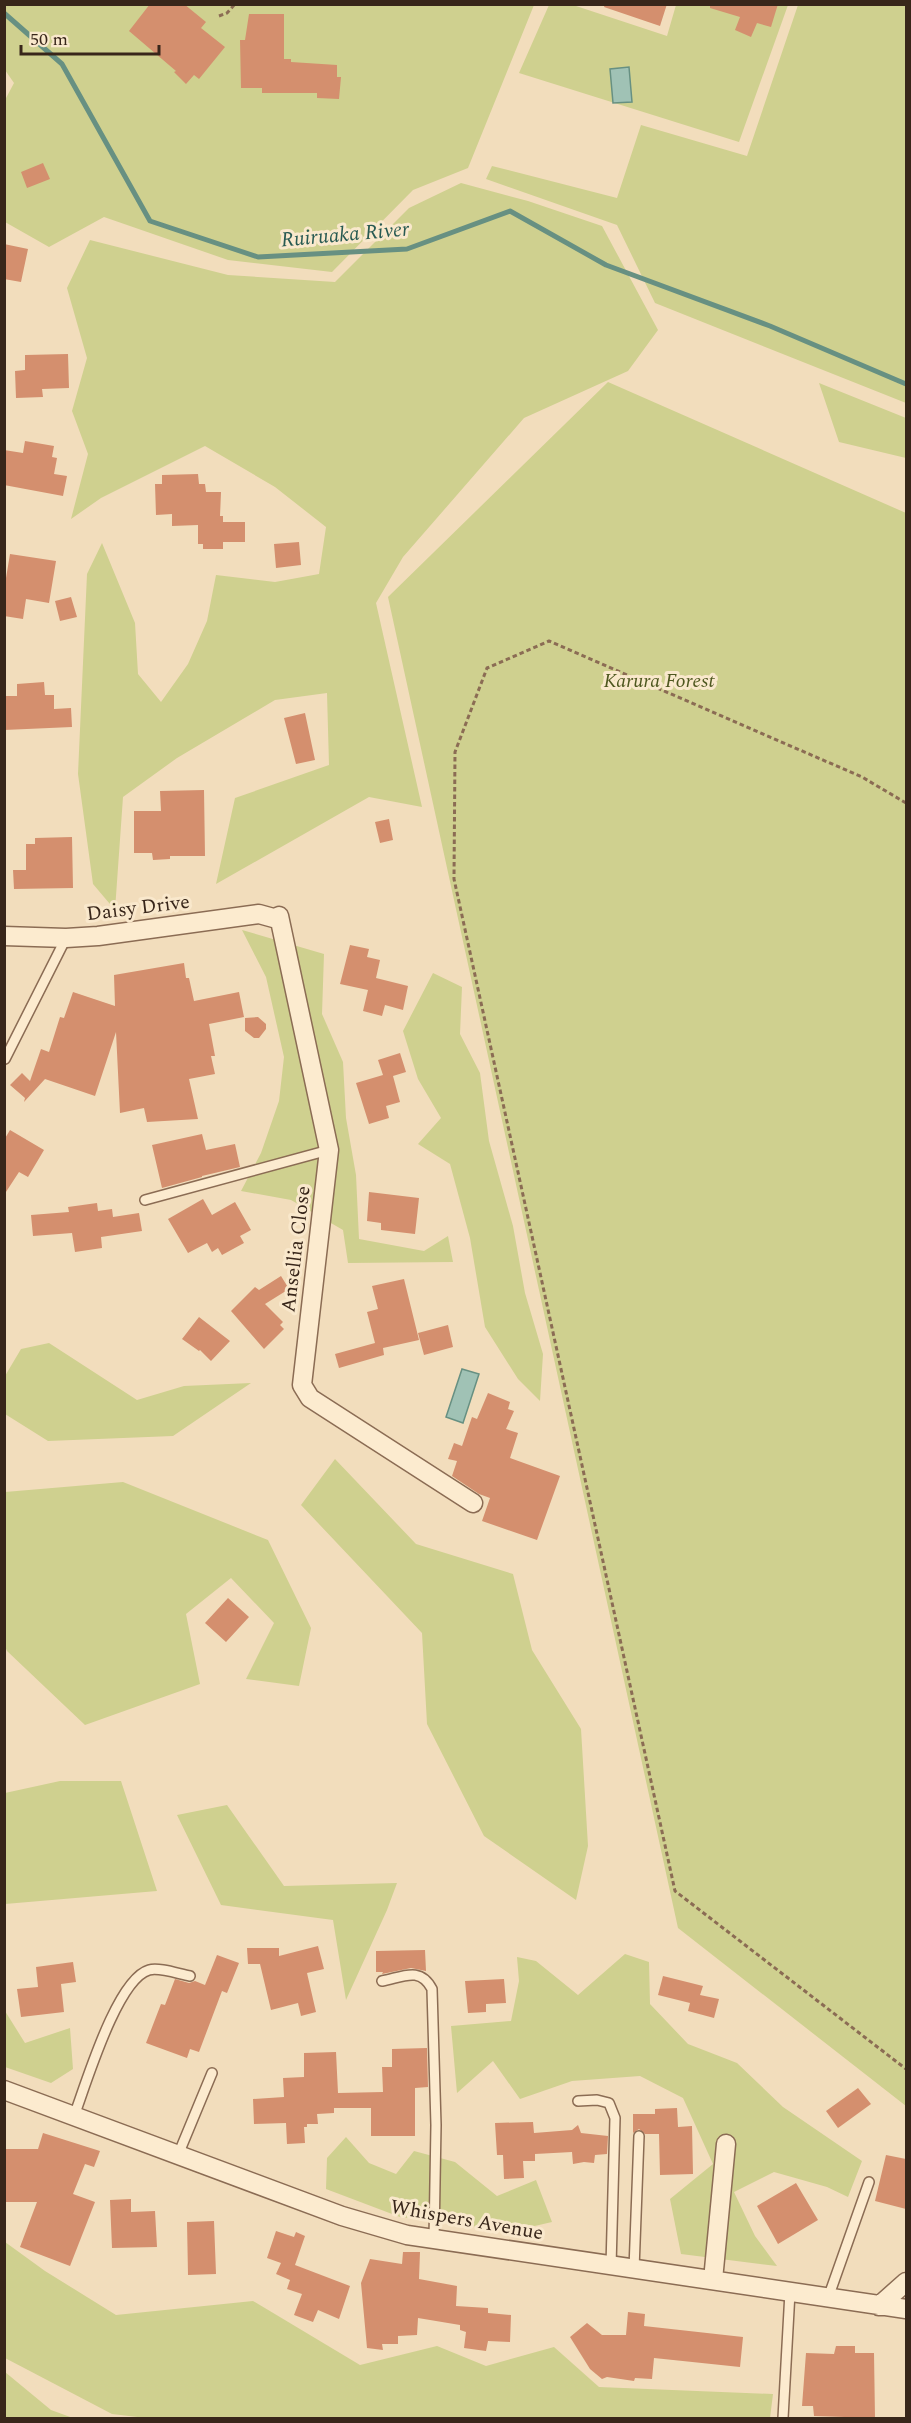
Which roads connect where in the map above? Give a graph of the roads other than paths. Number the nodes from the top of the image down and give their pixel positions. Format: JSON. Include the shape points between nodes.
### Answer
{"nodes":[{"id":1,"x":276,"y":919,"type":"joint"},
{"id":2,"x":4,"y":936,"type":"edge"},
{"id":3,"x":66,"y":938,"type":"junction"},
{"id":4,"x":5,"y":1059,"type":"edge"},
{"id":5,"x":329,"y":1150,"type":"junction"},
{"id":6,"x":145,"y":1200,"type":"dead end"},
{"id":7,"x":473,"y":1503,"type":"dead end"},
{"id":8,"x":190,"y":1976,"type":"dead end"},
{"id":9,"x":382,"y":1981,"type":"dead end"},
{"id":10,"x":212,"y":2073,"type":"dead end"},
{"id":11,"x":4,"y":2090,"type":"edge"},
{"id":12,"x":578,"y":2101,"type":"dead end"},
{"id":13,"x":74,"y":2116,"type":"junction"},
{"id":14,"x":639,"y":2136,"type":"dead end"},
{"id":15,"x":726,"y":2144,"type":"dead end"},
{"id":16,"x":178,"y":2155,"type":"junction"},
{"id":17,"x":869,"y":2182,"type":"dead end"},
{"id":18,"x":434,"y":2239,"type":"junction"},
{"id":19,"x":611,"y":2266,"type":"junction"},
{"id":20,"x":634,"y":2269,"type":"junction"},
{"id":21,"x":713,"y":2280,"type":"junction"},
{"id":22,"x":906,"y":2282,"type":"edge"},
{"id":23,"x":790,"y":2292,"type":"junction"},
{"id":24,"x":828,"y":2298,"type":"junction"},
{"id":25,"x":879,"y":2306,"type":"junction"},
{"id":26,"x":906,"y":2310,"type":"edge"},
{"id":27,"x":783,"y":2418,"type":"edge"}],
"edges":[{"from":1,"to":3,"type":"street","name":"Daisy Drive","via":[[259,914]]},
{"from":1,"to":5,"type":"street","name":"Ansellia Close","via":[[279,916]]},
{"from":2,"to":3,"type":"street","name":"Daisy Drive"},
{"from":3,"to":4,"type":"lane"},
{"from":5,"to":6,"type":"lane"},
{"from":5,"to":7,"type":"street","name":"Ansellia Close","via":[[302,1385],[310,1398]]},
{"from":8,"to":13,"type":"lane","via":[[150,1969],[134,1977],[114,2011]]},
{"from":9,"to":18,"type":"lane","via":[[418,1974],[426,1978],[432,1989]]},
{"from":10,"to":16,"type":"lane"},
{"from":11,"to":13,"type":"street","name":"Whispers Avenue"},
{"from":12,"to":19,"type":"lane","via":[[609,2103],[615,2118]]},
{"from":13,"to":16,"type":"street","name":"Whispers Avenue"},
{"from":14,"to":20,"type":"lane"},
{"from":15,"to":21,"type":"street"},
{"from":16,"to":18,"type":"street","name":"Whispers Avenue","via":[[342,2216]]},
{"from":17,"to":24,"type":"lane"},
{"from":18,"to":19,"type":"street","name":"Whispers Avenue"},
{"from":19,"to":20,"type":"street","name":"Whispers Avenue"},
{"from":20,"to":21,"type":"street","name":"Whispers Avenue"},
{"from":21,"to":23,"type":"street","name":"Whispers Avenue"},
{"from":22,"to":25,"type":"street"},
{"from":23,"to":24,"type":"street","name":"Whispers Avenue"},
{"from":23,"to":27,"type":"lane"},
{"from":24,"to":25,"type":"street","name":"Whispers Avenue"},
{"from":25,"to":26,"type":"street","name":"Whispers Avenue"}]}
